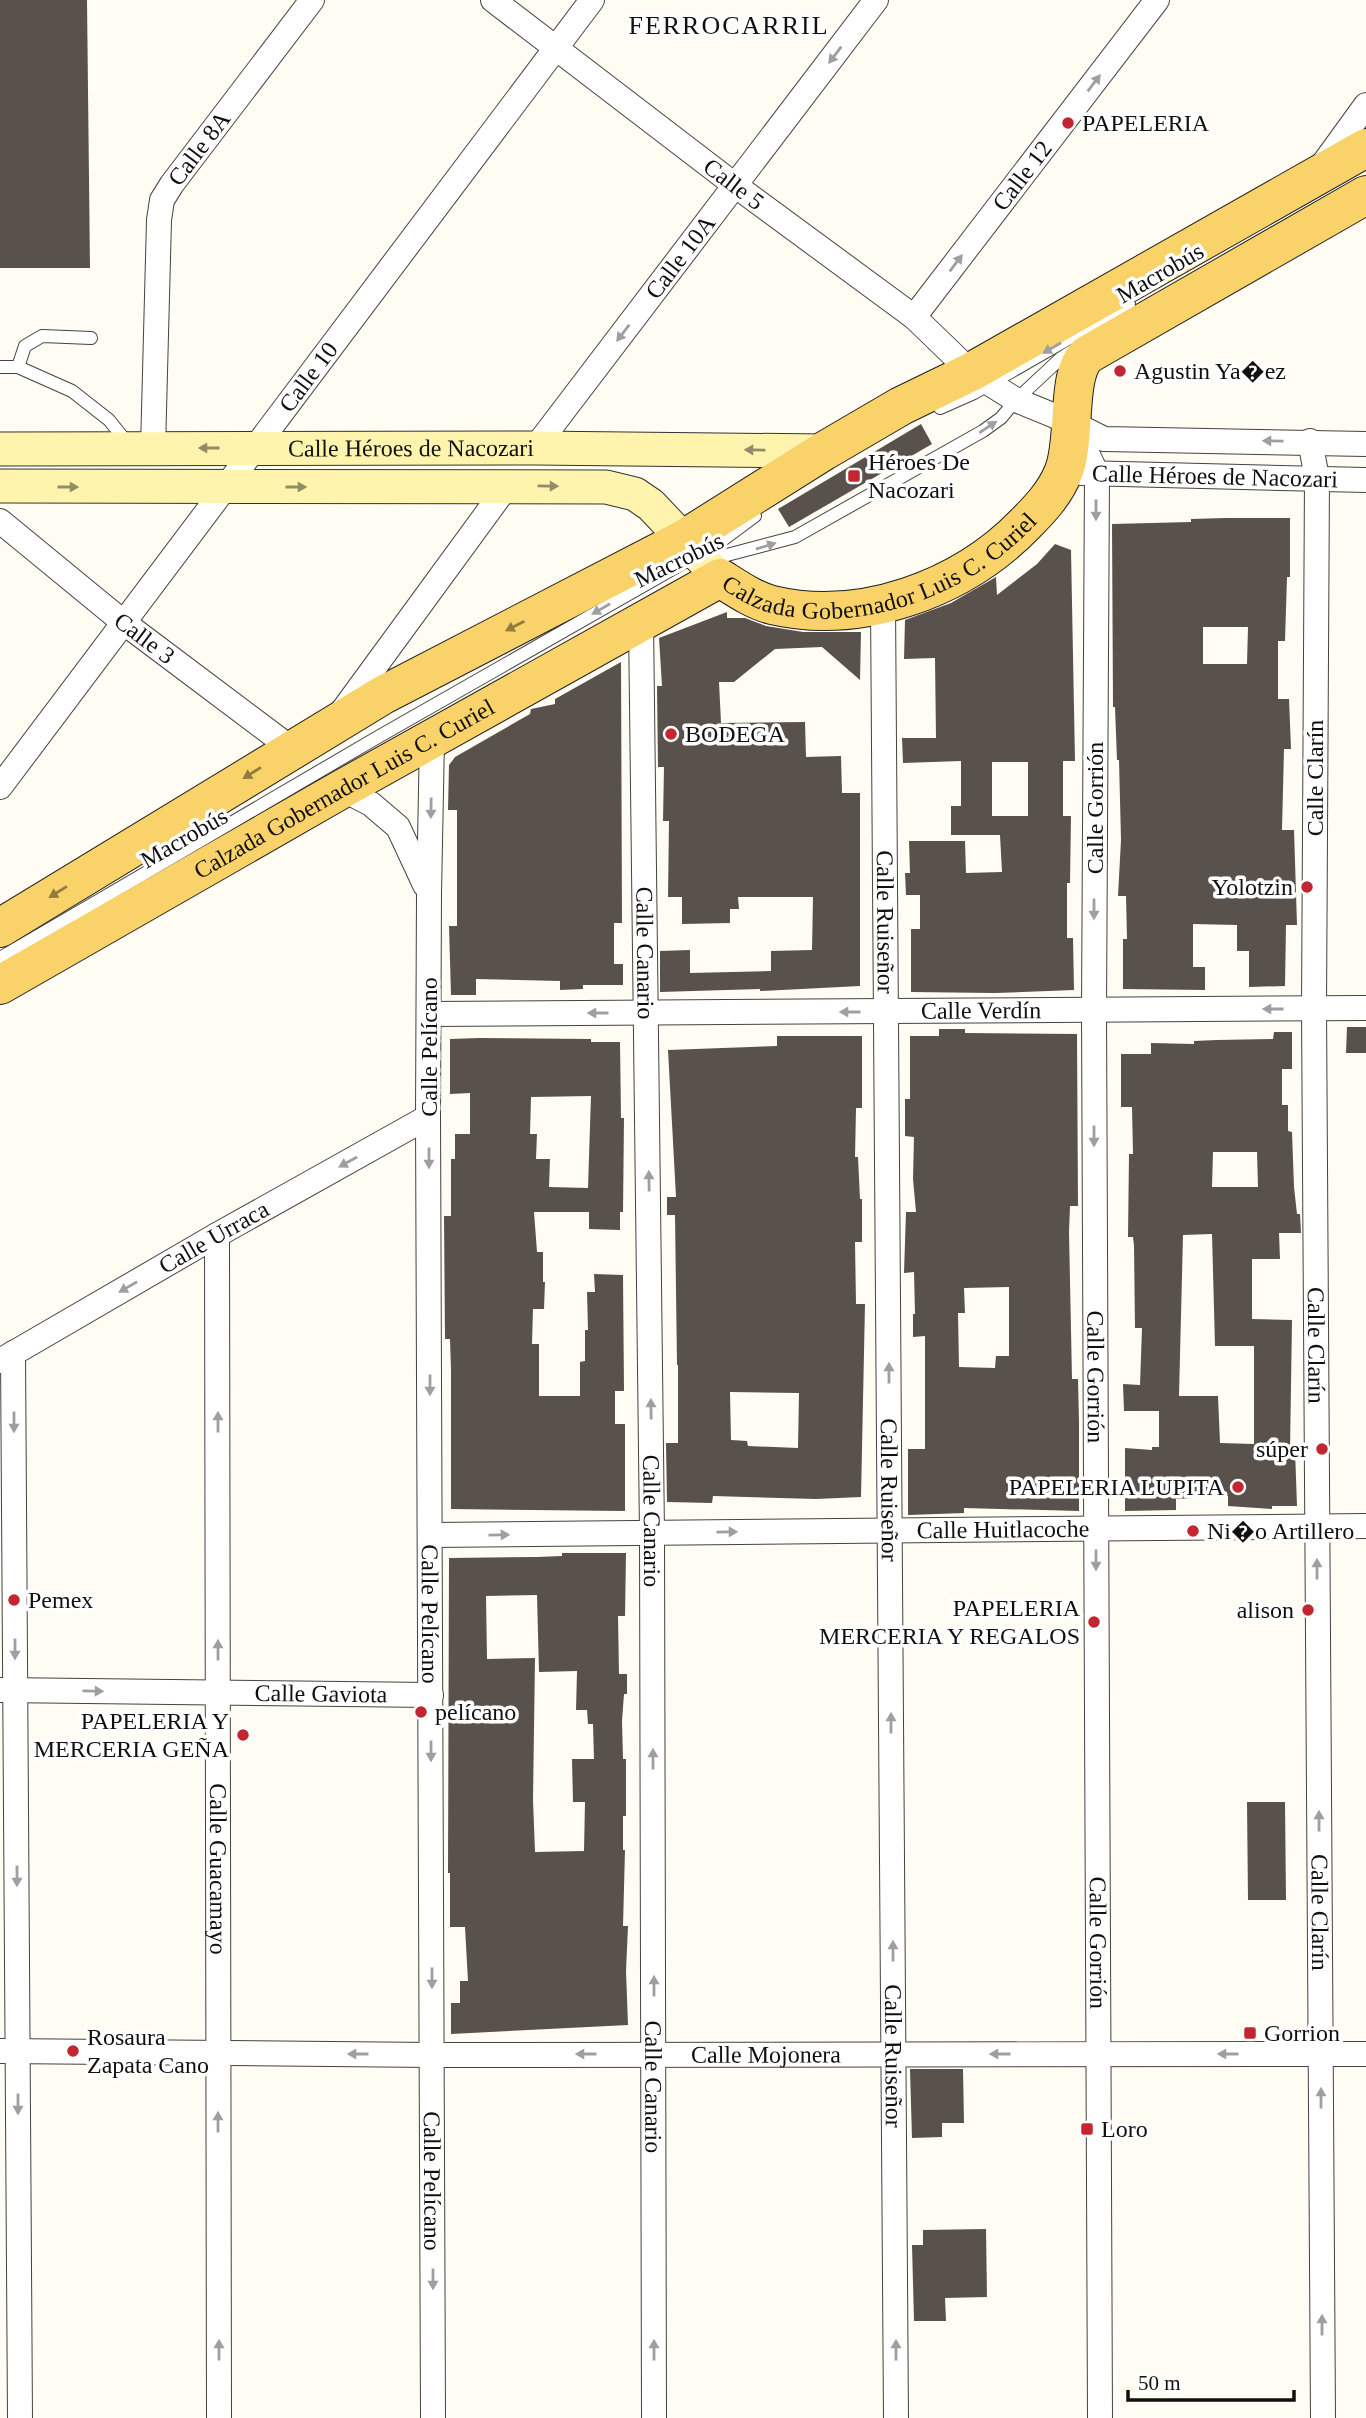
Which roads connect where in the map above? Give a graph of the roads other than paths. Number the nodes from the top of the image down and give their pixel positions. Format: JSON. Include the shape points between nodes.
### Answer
{"nodes":[{"id":1,"x":312,"y":0,"type":"edge"},
{"id":2,"x":492,"y":0,"type":"edge"},
{"id":3,"x":592,"y":0,"type":"edge"},
{"id":4,"x":876,"y":0,"type":"edge"},
{"id":5,"x":1157,"y":0,"type":"edge"},
{"id":6,"x":556,"y":48,"type":"junction"},
{"id":7,"x":1366,"y":105,"type":"edge"},
{"id":8,"x":1366,"y":148,"type":"edge"},
{"id":9,"x":1366,"y":180,"type":"edge"},
{"id":10,"x":1311,"y":181,"type":"junction"},
{"id":11,"x":736,"y":186,"type":"junction"},
{"id":12,"x":1366,"y":195,"type":"edge"},
{"id":13,"x":1259,"y":241,"type":"dead end"},
{"id":14,"x":914,"y":317,"type":"junction"},
{"id":15,"x":91,"y":338,"type":"dead end"},
{"id":16,"x":0,"y":367,"type":"edge"},
{"id":17,"x":18,"y":367,"type":"junction"},
{"id":18,"x":981,"y":378,"type":"junction"},
{"id":19,"x":1016,"y":400,"type":"junction"},
{"id":20,"x":926,"y":414,"type":"dead end"},
{"id":21,"x":1072,"y":422,"type":"junction"},
{"id":22,"x":1310,"y":441,"type":"junction"},
{"id":23,"x":1366,"y":443,"type":"edge"},
{"id":24,"x":142,"y":448,"type":"junction"},
{"id":25,"x":254,"y":448,"type":"junction"},
{"id":26,"x":535,"y":448,"type":"junction"},
{"id":27,"x":0,"y":449,"type":"edge"},
{"id":28,"x":824,"y":451,"type":"junction"},
{"id":29,"x":1080,"y":472,"type":"junction"},
{"id":30,"x":1317,"y":478,"type":"junction"},
{"id":31,"x":1366,"y":480,"type":"edge"},
{"id":32,"x":0,"y":486,"type":"edge"},
{"id":33,"x":507,"y":486,"type":"junction"},
{"id":34,"x":224,"y":487,"type":"junction"},
{"id":35,"x":763,"y":509,"type":"dead end"},
{"id":36,"x":0,"y":521,"type":"edge"},
{"id":37,"x":702,"y":558,"type":"junction"},
{"id":38,"x":883,"y":604,"type":"junction"},
{"id":39,"x":641,"y":621,"type":"junction"},
{"id":40,"x":123,"y":622,"type":"junction"},
{"id":41,"x":333,"y":725,"type":"junction"},
{"id":42,"x":432,"y":740,"type":"junction"},
{"id":43,"x":292,"y":749,"type":"junction"},
{"id":44,"x":0,"y":787,"type":"edge"},
{"id":45,"x":342,"y":789,"type":"junction"},
{"id":46,"x":429,"y":894,"type":"junction"},
{"id":47,"x":0,"y":928,"type":"edge"},
{"id":48,"x":0,"y":958,"type":"edge"},
{"id":49,"x":0,"y":969,"type":"edge"},
{"id":50,"x":0,"y":985,"type":"edge"},
{"id":51,"x":1366,"y":1008,"type":"edge"},
{"id":52,"x":1314,"y":1009,"type":"junction"},
{"id":53,"x":1094,"y":1010,"type":"junction"},
{"id":54,"x":886,"y":1011,"type":"junction"},
{"id":55,"x":648,"y":1013,"type":"junction"},
{"id":56,"x":430,"y":1014,"type":"junction"},
{"id":57,"x":428,"y":1117,"type":"junction"},
{"id":58,"x":217,"y":1235,"type":"junction"},
{"id":59,"x":7,"y":1357,"type":"edge"},
{"id":60,"x":1317,"y":1526,"type":"junction"},
{"id":61,"x":1366,"y":1526,"type":"edge"},
{"id":62,"x":1096,"y":1528,"type":"junction"},
{"id":63,"x":890,"y":1530,"type":"junction"},
{"id":64,"x":652,"y":1533,"type":"junction"},
{"id":65,"x":431,"y":1535,"type":"junction"},
{"id":66,"x":8,"y":1690,"type":"edge"},
{"id":67,"x":218,"y":1692,"type":"junction"},
{"id":68,"x":431,"y":1695,"type":"junction"},
{"id":69,"x":9,"y":2051,"type":"edge"},
{"id":70,"x":218,"y":2053,"type":"junction"},
{"id":71,"x":432,"y":2054,"type":"junction"},
{"id":72,"x":654,"y":2054,"type":"junction"},
{"id":73,"x":894,"y":2054,"type":"junction"},
{"id":74,"x":1098,"y":2054,"type":"junction"},
{"id":75,"x":1321,"y":2054,"type":"junction"},
{"id":76,"x":1366,"y":2054,"type":"edge"},
{"id":77,"x":20,"y":2418,"type":"edge"},
{"id":78,"x":219,"y":2418,"type":"edge"},
{"id":79,"x":433,"y":2418,"type":"edge"},
{"id":80,"x":654,"y":2418,"type":"edge"},
{"id":81,"x":896,"y":2418,"type":"edge"},
{"id":82,"x":1100,"y":2418,"type":"edge"},
{"id":83,"x":1323,"y":2418,"type":"edge"}],
"edges":[{"from":1,"to":24,"type":"street","name":"Calle 8A","via":[[162,200]]},
{"from":2,"to":6,"type":"street","name":"Calle 5"},
{"from":3,"to":6,"type":"street","name":"Calle 10"},
{"from":4,"to":11,"type":"street","name":"Calle 10A","one_way":true},
{"from":14,"to":5,"type":"street","name":"Calle 12","one_way":true},
{"from":6,"to":11,"type":"street","name":"Calle 5"},
{"from":6,"to":25,"type":"street","name":"Calle 10"},
{"from":7,"to":10,"type":"street"},
{"from":8,"to":10,"type":"main road","name":"Calzada Gobernador Luis C. Curiel"},
{"from":9,"to":13,"type":"lane"},
{"from":10,"to":18,"type":"main road","name":"Calzada Gobernador Luis C. Curiel"},
{"from":11,"to":14,"type":"street","name":"Calle 5"},
{"from":11,"to":26,"type":"street","name":"Calle 10A","one_way":true},
{"from":12,"to":21,"type":"main road","name":"Calzada Gobernador Luis C. Curiel","via":[[1094,349],[1077,372]]},
{"from":14,"to":18,"type":"street","name":"Calle 5"},
{"from":15,"to":17,"type":"lane","via":[[42,336],[25,346]]},
{"from":16,"to":17,"type":"lane"},
{"from":17,"to":24,"type":"lane","via":[[72,391]]},
{"from":18,"to":19,"type":"street","name":"Calle 5"},
{"from":19,"to":18,"type":"lane","name":"Macrobús","one_way":true,"via":[[1061,358],[1138,304]]},
{"from":18,"to":20,"type":"lane","name":"Macrobús"},
{"from":18,"to":28,"type":"main road","name":"Calzada Gobernador Luis C. Curiel","via":[[901,406]]},
{"from":19,"to":21,"type":"street","name":"Calle Héroes de Nacozari"},
{"from":37,"to":19,"type":"lane","name":"Macrobús","one_way":true,"via":[[795,537],[983,431]]},
{"from":22,"to":21,"type":"street","name":"Calle Héroes de Nacozari","one_way":true,"via":[[1104,439]]},
{"from":21,"to":29,"type":"main road","name":"Calzada Gobernador Luis C. Curiel"},
{"from":22,"to":23,"type":"street","name":"Calle Héroes de Nacozari"},
{"from":22,"to":30,"type":"street","name":"Calle Clarín"},
{"from":25,"to":24,"type":"main road","name":"Calle Héroes de Nacozari","one_way":true},
{"from":24,"to":27,"type":"main road","name":"Calle Héroes de Nacozari"},
{"from":25,"to":26,"type":"main road","name":"Calle Héroes de Nacozari"},
{"from":25,"to":34,"type":"street","name":"Calle 10"},
{"from":28,"to":26,"type":"main road","name":"Calle Héroes de Nacozari","one_way":true},
{"from":28,"to":37,"type":"main road","name":"Calzada Gobernador Luis C. Curiel"},
{"from":29,"to":30,"type":"street","name":"Calle Héroes de Nacozari"},
{"from":29,"to":38,"type":"main road","name":"Calzada Gobernador Luis C. Curiel","via":[[983,560],[914,595]]},
{"from":29,"to":53,"type":"street","name":"Calle Gorrión","one_way":true},
{"from":30,"to":31,"type":"street","name":"Calle Héroes de Nacozari"},
{"from":30,"to":52,"type":"street","name":"Calle Clarín"},
{"from":32,"to":34,"type":"main road","name":"Calle Héroes de Nacozari","one_way":true},
{"from":34,"to":33,"type":"main road","name":"Calle Héroes de Nacozari","one_way":true},
{"from":33,"to":37,"type":"main road","name":"Calle Héroes de Nacozari","one_way":true,"via":[[623,489],[650,505]]},
{"from":33,"to":41,"type":"street"},
{"from":34,"to":40,"type":"street","name":"Calle 10"},
{"from":35,"to":37,"type":"lane","name":"Macrobús"},
{"from":36,"to":40,"type":"street","name":"Calle 3"},
{"from":37,"to":38,"type":"main road","name":"Calzada Gobernador Luis C. Curiel","via":[[745,593],[769,604],[834,611]]},
{"from":37,"to":39,"type":"main road","name":"Calzada Gobernador Luis C. Curiel"},
{"from":37,"to":41,"type":"main road","name":"Calzada Gobernador Luis C. Curiel","one_way":true,"via":[[383,695]]},
{"from":37,"to":48,"type":"lane","name":"Macrobús","one_way":true},
{"from":37,"to":49,"type":"lane","name":"Macrobús"},
{"from":38,"to":54,"type":"street","name":"Calle Ruiseñor"},
{"from":39,"to":42,"type":"main road","name":"Calzada Gobernador Luis C. Curiel"},
{"from":39,"to":55,"type":"street","name":"Calle Canario"},
{"from":40,"to":43,"type":"street","name":"Calle 3"},
{"from":40,"to":44,"type":"street","name":"Calle 10"},
{"from":41,"to":43,"type":"main road","name":"Calzada Gobernador Luis C. Curiel"},
{"from":42,"to":45,"type":"main road","name":"Calzada Gobernador Luis C. Curiel"},
{"from":42,"to":46,"type":"street","name":"Calle Pelícano","one_way":true},
{"from":43,"to":47,"type":"main road","name":"Calzada Gobernador Luis C. Curiel","one_way":true},
{"from":45,"to":46,"type":"street","name":"Calle Pelícano","via":[[371,804],[398,827]]},
{"from":45,"to":50,"type":"main road","name":"Calzada Gobernador Luis C. Curiel"},
{"from":46,"to":56,"type":"street","name":"Calle Pelícano"},
{"from":51,"to":52,"type":"street","name":"Calle Verdín"},
{"from":52,"to":53,"type":"street","name":"Calle Verdín","one_way":true},
{"from":52,"to":60,"type":"street","name":"Calle Clarín"},
{"from":53,"to":54,"type":"street","name":"Calle Verdín"},
{"from":53,"to":62,"type":"street","name":"Calle Gorrión","one_way":true},
{"from":54,"to":55,"type":"street","name":"Calle Verdín","one_way":true},
{"from":63,"to":54,"type":"street","name":"Calle Ruiseñor","one_way":true},
{"from":55,"to":56,"type":"street","name":"Calle Verdín","one_way":true},
{"from":64,"to":55,"type":"street","name":"Calle Canario","one_way":true},
{"from":56,"to":57,"type":"street","name":"Calle Pelícano"},
{"from":57,"to":58,"type":"street","name":"Calle Urraca","one_way":true},
{"from":57,"to":65,"type":"street","name":"Calle Pelícano","one_way":true},
{"from":58,"to":59,"type":"street","name":"Calle Urraca","one_way":true},
{"from":67,"to":58,"type":"street","name":"Calle Guacamayo","one_way":true},
{"from":59,"to":66,"type":"street","one_way":true},
{"from":60,"to":61,"type":"street","name":"Calle Huitlacoche"},
{"from":60,"to":62,"type":"street","name":"Calle Huitlacoche"},
{"from":75,"to":60,"type":"street","name":"Calle Clarín","one_way":true},
{"from":62,"to":63,"type":"street","name":"Calle Huitlacoche"},
{"from":62,"to":74,"type":"street","name":"Calle Gorrión","one_way":true},
{"from":64,"to":63,"type":"street","name":"Calle Huitlacoche","one_way":true},
{"from":73,"to":63,"type":"street","name":"Calle Ruiseñor","one_way":true},
{"from":65,"to":64,"type":"street","name":"Calle Huitlacoche","one_way":true},
{"from":72,"to":64,"type":"street","name":"Calle Canario","one_way":true},
{"from":65,"to":68,"type":"street","name":"Calle Pelícano"},
{"from":66,"to":67,"type":"street","name":"Calle Gaviota","one_way":true},
{"from":66,"to":69,"type":"street","one_way":true},
{"from":67,"to":68,"type":"street","name":"Calle Gaviota"},
{"from":67,"to":70,"type":"street","name":"Calle Guacamayo"},
{"from":68,"to":71,"type":"street","name":"Calle Pelícano","one_way":true},
{"from":69,"to":70,"type":"street","name":"Calle Mojonera"},
{"from":69,"to":77,"type":"street","one_way":true},
{"from":71,"to":70,"type":"street","name":"Calle Mojonera","one_way":true},
{"from":78,"to":70,"type":"street","name":"Calle Guacamayo","one_way":true},
{"from":72,"to":71,"type":"street","name":"Calle Mojonera","one_way":true},
{"from":71,"to":79,"type":"street","name":"Calle Pelícano","one_way":true},
{"from":72,"to":73,"type":"street","name":"Calle Mojonera"},
{"from":80,"to":72,"type":"street","name":"Calle Canario","one_way":true},
{"from":74,"to":73,"type":"street","name":"Calle Mojonera","one_way":true},
{"from":81,"to":73,"type":"street","name":"Calle Ruiseñor","one_way":true},
{"from":75,"to":74,"type":"street","name":"Calle Mojonera","one_way":true},
{"from":74,"to":82,"type":"street","name":"Calle Gorrión"},
{"from":75,"to":76,"type":"street","name":"Calle Mojonera"},
{"from":83,"to":75,"type":"street","name":"Calle Clarín","one_way":true}]}
